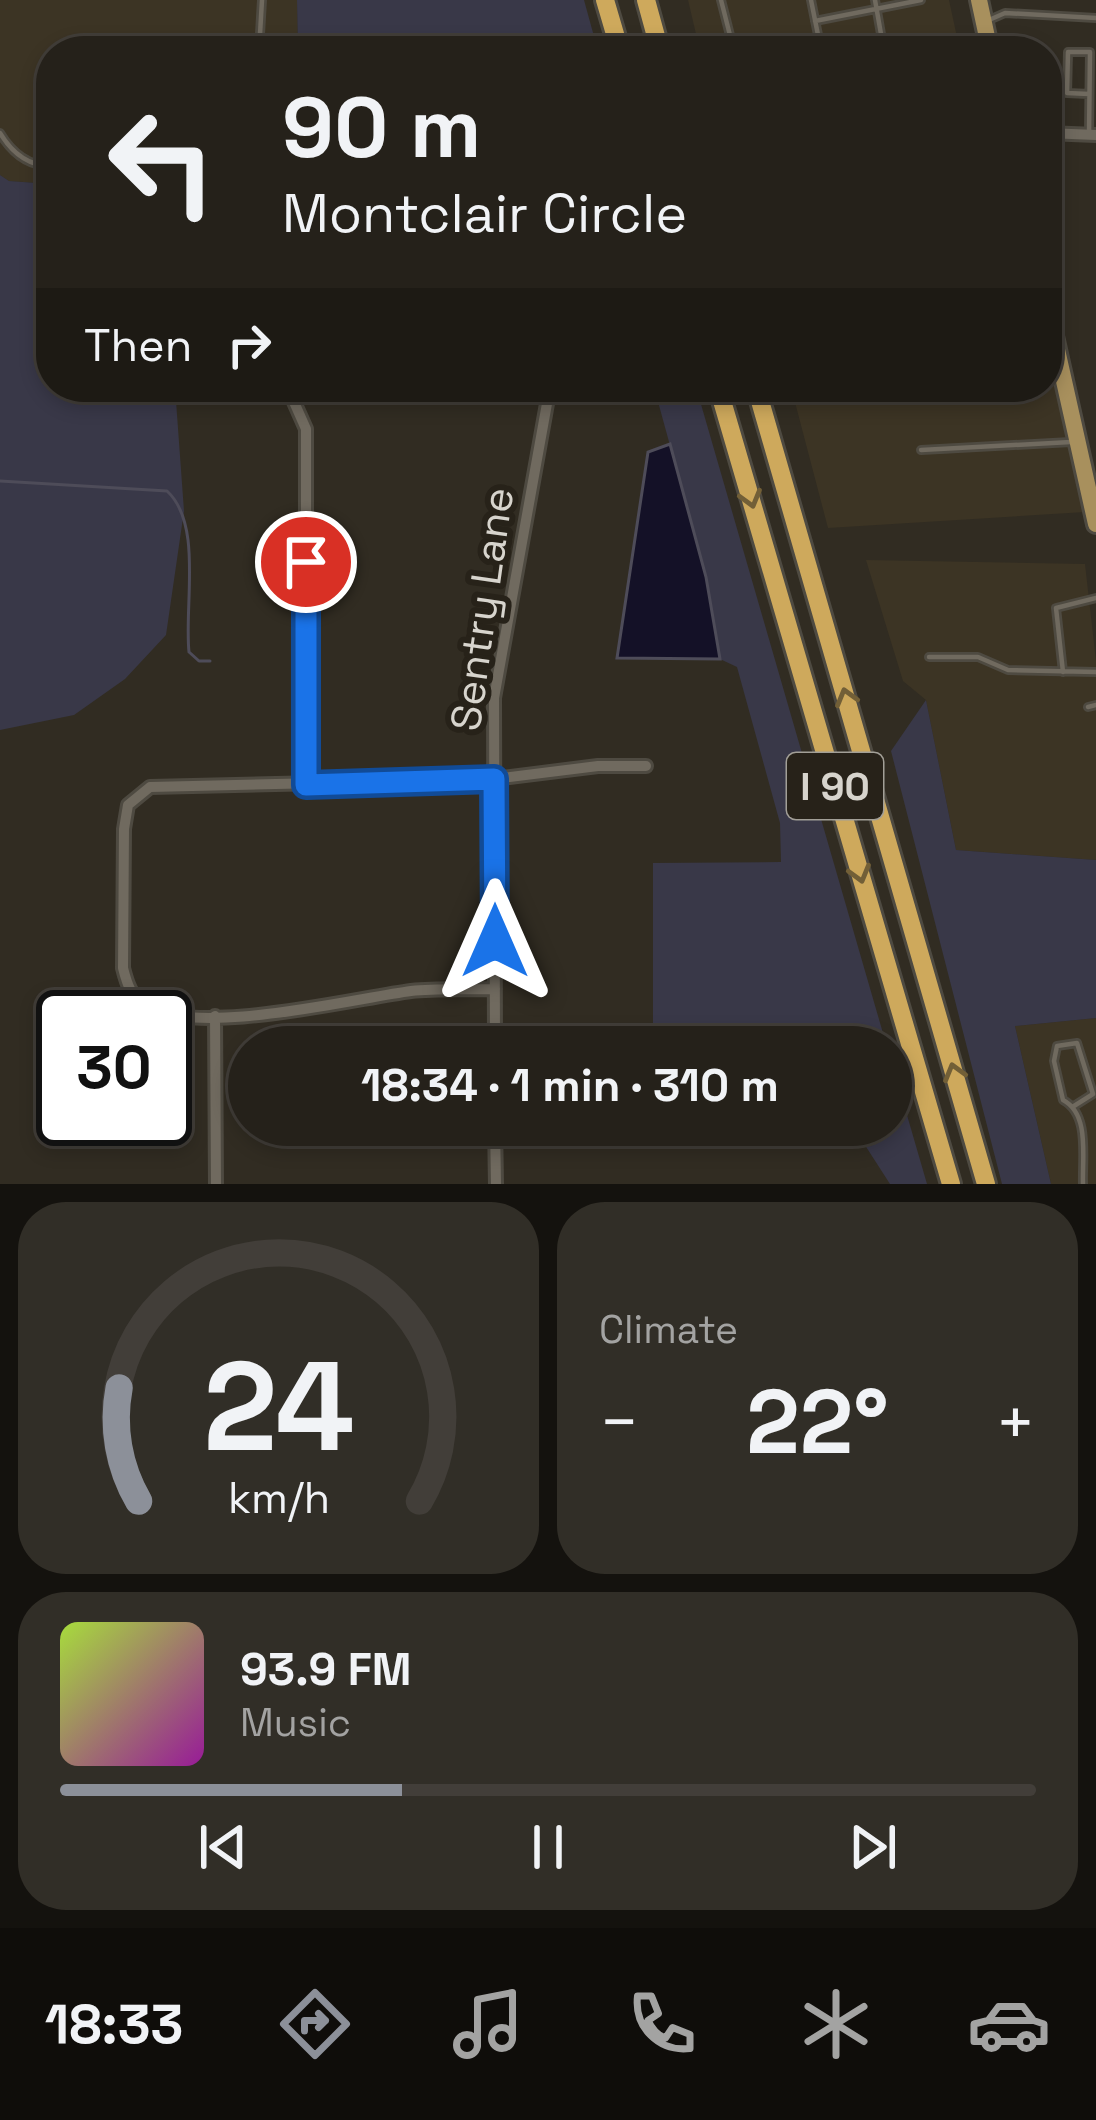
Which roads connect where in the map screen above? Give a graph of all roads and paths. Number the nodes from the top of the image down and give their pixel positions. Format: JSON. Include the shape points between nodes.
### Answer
{"nodes":[{"id":1,"x":262,"y":0,"type":"edge"},
{"id":2,"x":605,"y":0,"type":"edge"},
{"id":3,"x":646,"y":0,"type":"edge"},
{"id":4,"x":721,"y":0,"type":"edge"},
{"id":5,"x":811,"y":0,"type":"edge"},
{"id":6,"x":874,"y":0,"type":"edge"},
{"id":7,"x":921,"y":0,"type":"edge"},
{"id":8,"x":979,"y":0,"type":"edge"},
{"id":9,"x":877,"y":9,"type":"junction"},
{"id":10,"x":1096,"y":18,"type":"edge"},
{"id":11,"x":815,"y":22,"type":"junction"},
{"id":12,"x":984,"y":22,"type":"junction"},
{"id":13,"x":260,"y":36,"type":"edge"},
{"id":14,"x":616,"y":36,"type":"edge"},
{"id":15,"x":656,"y":36,"type":"edge"},
{"id":16,"x":730,"y":36,"type":"edge"},
{"id":17,"x":818,"y":36,"type":"edge"},
{"id":18,"x":882,"y":36,"type":"edge"},
{"id":19,"x":987,"y":36,"type":"edge"},
{"id":20,"x":1089,"y":94,"type":"junction"},
{"id":21,"x":0,"y":133,"type":"edge"},
{"id":22,"x":1062,"y":134,"type":"edge"},
{"id":23,"x":1092,"y":135,"type":"edge"},
{"id":24,"x":36,"y":165,"type":"edge"},
{"id":25,"x":1062,"y":363,"type":"edge"},
{"id":26,"x":294,"y":402,"type":"edge"},
{"id":27,"x":547,"y":402,"type":"edge"},
{"id":28,"x":722,"y":402,"type":"edge"},
{"id":29,"x":760,"y":402,"type":"edge"},
{"id":30,"x":921,"y":450,"type":"dead end"},
{"id":31,"x":1085,"y":453,"type":"edge"},
{"id":32,"x":1096,"y":524,"type":"edge"},
{"id":33,"x":1096,"y":598,"type":"edge"},
{"id":34,"x":929,"y":657,"type":"dead end"},
{"id":35,"x":1064,"y":672,"type":"junction"},
{"id":36,"x":1096,"y":672,"type":"edge"},
{"id":37,"x":646,"y":766,"type":"dead end"},
{"id":38,"x":494,"y":779,"type":"junction"},
{"id":39,"x":306,"y":785,"type":"junction"},
{"id":40,"x":495,"y":989,"type":"junction"},
{"id":41,"x":215,"y":1016,"type":"junction"},
{"id":42,"x":495,"y":1026,"type":"edge"},
{"id":43,"x":1074,"y":1106,"type":"junction"},
{"id":44,"x":495,"y":1146,"type":"edge"},
{"id":45,"x":216,"y":1184,"type":"edge"},
{"id":46,"x":496,"y":1184,"type":"edge"},
{"id":47,"x":951,"y":1184,"type":"edge"},
{"id":48,"x":986,"y":1184,"type":"edge"},
{"id":49,"x":1083,"y":1184,"type":"edge"}],
"edges":[{"from":1,"to":13,"type":"lane"},
{"from":2,"to":14,"type":"highway"},
{"from":3,"to":15,"type":"highway"},
{"from":4,"to":16,"type":"lane"},
{"from":5,"to":11,"type":"lane"},
{"from":6,"to":9,"type":"lane"},
{"from":7,"to":9,"type":"lane"},
{"from":8,"to":12,"type":"main road"},
{"from":9,"to":11,"type":"lane"},
{"from":9,"to":18,"type":"lane"},
{"from":10,"to":12,"type":"lane","via":[[1005,13]]},
{"from":11,"to":17,"type":"lane"},
{"from":12,"to":19,"type":"main road"},
{"from":20,"to":20,"type":"lane","via":[[1090,52],[1068,52],[1067,93]]},
{"from":20,"to":23,"type":"lane"},
{"from":21,"to":24,"type":"lane"},
{"from":22,"to":23,"type":"street"},
{"from":25,"to":31,"type":"main road"},
{"from":26,"to":39,"type":"street","via":[[306,429]]},
{"from":27,"to":38,"type":"street","name":"Sentry Lane","via":[[494,698]]},
{"from":28,"to":47,"type":"highway","number":"I 90","one_way":true},
{"from":48,"to":29,"type":"highway","number":"I 90","one_way":true},
{"from":30,"to":31,"type":"lane"},
{"from":31,"to":32,"type":"main road"},
{"from":33,"to":35,"type":"lane","via":[[1056,608]]},
{"from":34,"to":35,"type":"lane"},
{"from":35,"to":36,"type":"lane"},
{"from":37,"to":38,"type":"street"},
{"from":38,"to":39,"type":"street"},
{"from":38,"to":40,"type":"street","name":"Sentry Lane"},
{"from":39,"to":41,"type":"street","via":[[151,788],[128,805],[129,989],[161,1013]]},
{"from":40,"to":41,"type":"street"},
{"from":40,"to":42,"type":"street","name":"Sentry Lane"},
{"from":41,"to":45,"type":"street"},
{"from":43,"to":43,"type":"lane","via":[[1063,1100],[1054,1061],[1057,1046],[1077,1043],[1093,1094]]},
{"from":43,"to":49,"type":"lane"},
{"from":44,"to":46,"type":"street"}]}
